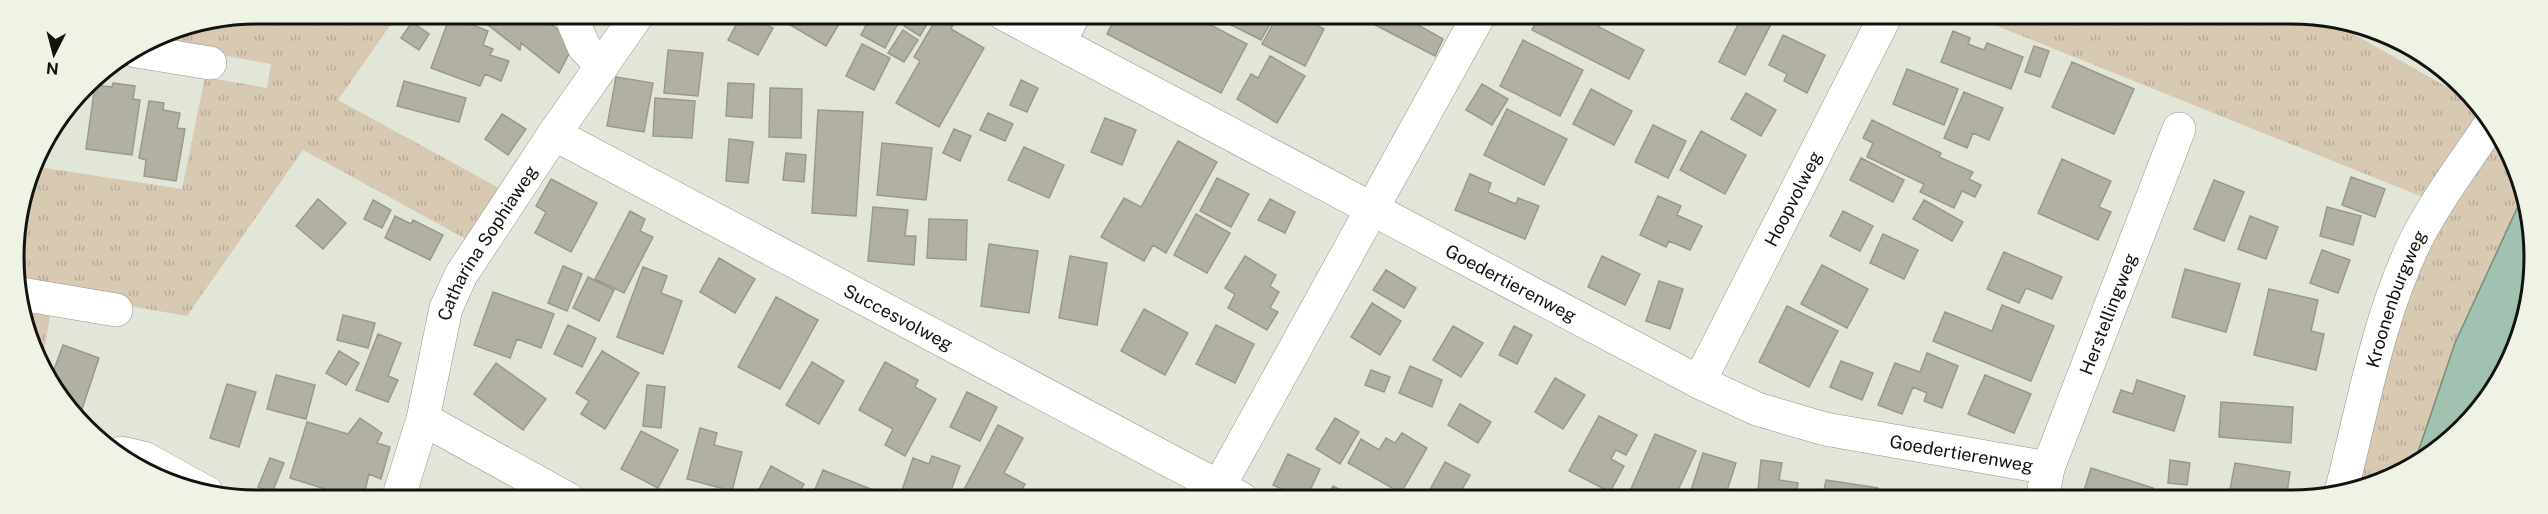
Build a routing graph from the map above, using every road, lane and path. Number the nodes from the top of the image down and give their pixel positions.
1 (574, 24) edge
2 (631, 24) edge
3 (1023, 24) edge
4 (1069, 24) edge
5 (1474, 24) edge
6 (1881, 24) edge
7 (1059, 43) junction
8 (145, 52) edge
9 (210, 63) dead end
10 (602, 66) junction
11 (2180, 129) dead end
12 (2486, 130) edge
13 (554, 134) junction
14 (1372, 209) junction
15 (27, 295) edge
16 (116, 310) dead end
17 (1700, 382) junction
18 (423, 419) junction
19 (136, 456) edge
20 (2048, 468) junction
21 (173, 474) edge
22 (2343, 484) edge
23 (401, 490) edge
24 (552, 490) edge
25 (1215, 490) edge
26 (1227, 490) edge
27 (2044, 490) edge

1 - 10 street
2 - 10 street, Catharina Sophiaweg
3 - 7 street, Goedertierenweg
4 - 7 street
5 - 14 street
6 - 17 street, Hoopvolweg
7 - 14 street, Goedertierenweg
8 - 9 street
10 - 13 street, Catharina Sophiaweg
11 - 20 street, Herstellingweg
12 - 22 street, Kroonenburgweg
13 - 18 street, Catharina Sophiaweg
13 - 25 street, Succesvolweg
14 - 17 street, Goedertierenweg
14 - 26 street
15 - 16 street
17 - 20 street, Goedertierenweg
18 - 23 street, Catharina Sophiaweg
18 - 24 street
19 - 21 street
20 - 27 street, Herstellingweg

